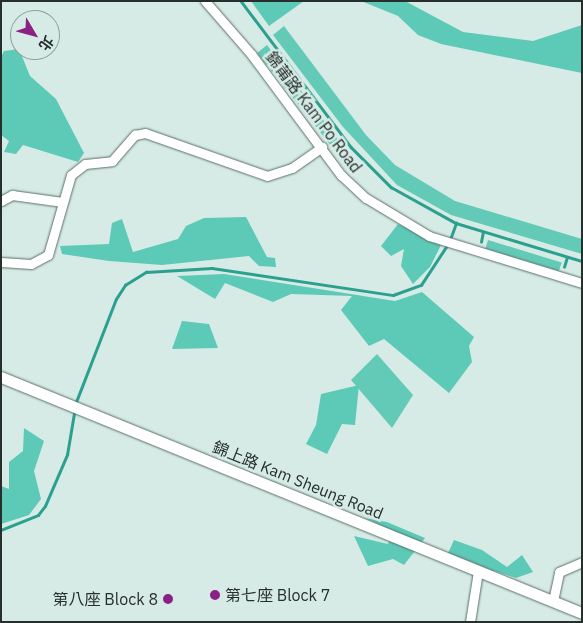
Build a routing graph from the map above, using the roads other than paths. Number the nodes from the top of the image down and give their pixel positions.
1 (205, 1) edge
2 (322, 148) junction
3 (1, 201) edge
4 (63, 202) junction
5 (1, 262) edge
6 (582, 283) edge
7 (1, 378) edge
8 (582, 562) edge
9 (478, 571) junction
10 (553, 601) junction
11 (582, 613) edge
12 (470, 622) edge

1 - 2 street, 錦莆路 Kam Po Road
2 - 4 street
2 - 6 street, 錦莆路 Kam Po Road
3 - 4 street
4 - 5 street
7 - 9 main road, 錦上路 Kam Sheung Road
8 - 10 street
9 - 10 main road, 錦上路 Kam Sheung Road
9 - 12 street
10 - 11 main road, 錦上路 Kam Sheung Road

